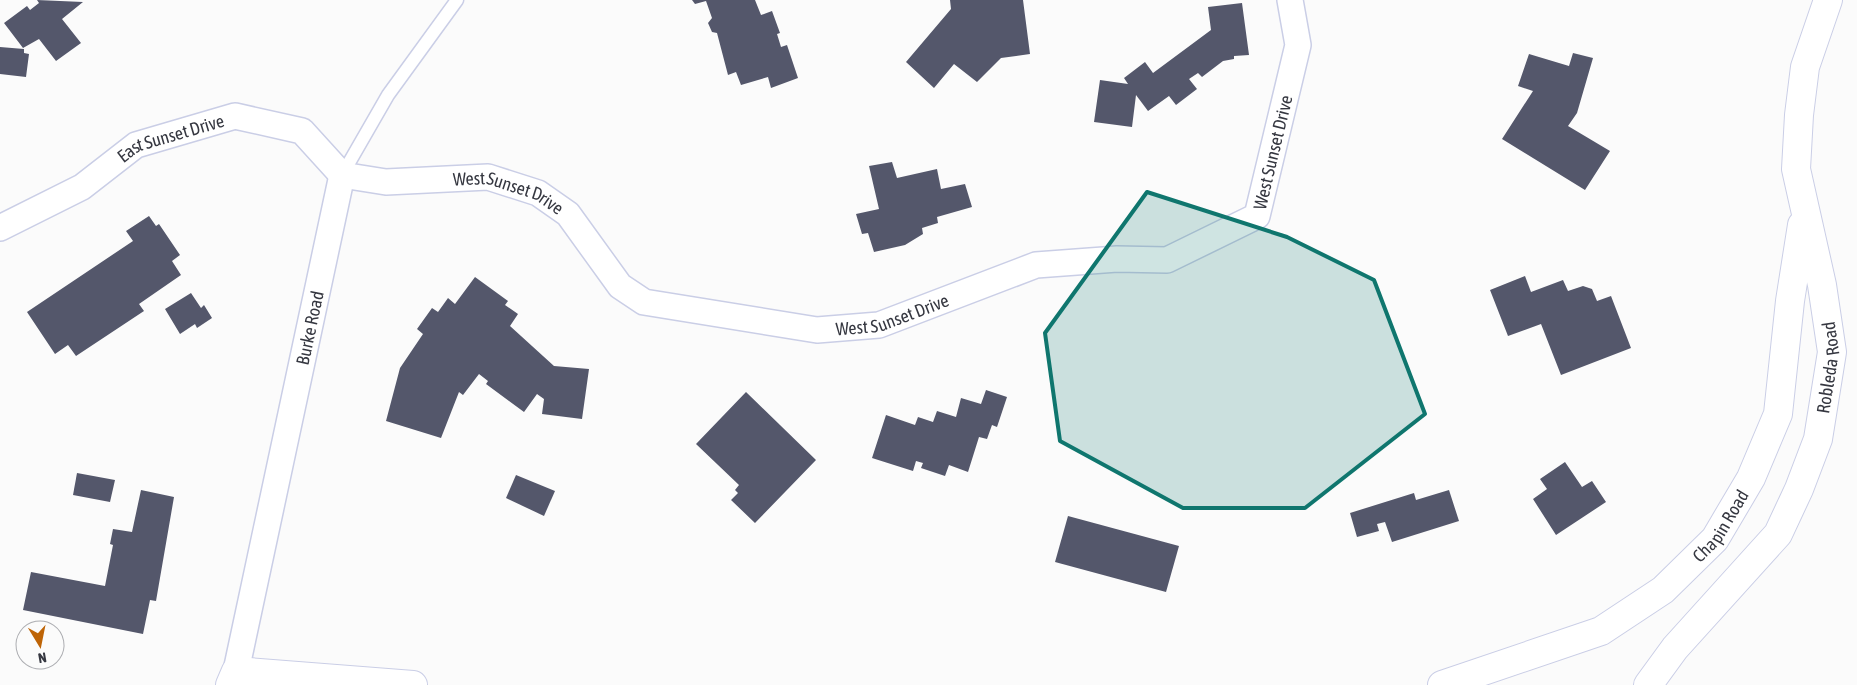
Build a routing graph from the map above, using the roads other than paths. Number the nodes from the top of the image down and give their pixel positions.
1 (457, 0) edge
2 (1290, 0) edge
3 (1828, 0) edge
4 (342, 175) junction
5 (1804, 213) junction
6 (0, 228) edge
7 (233, 678) edge
8 (412, 685) edge
9 (1442, 685) edge
10 (1648, 685) edge

1 - 4 lane, Burke Road
2 - 4 street, West Sunset Drive
3 - 5 street, Robleda Road
4 - 6 street, East Sunset Drive
4 - 7 street, Burke Road
5 - 9 street, Chapin Road
5 - 10 street, Robleda Road
7 - 8 street

